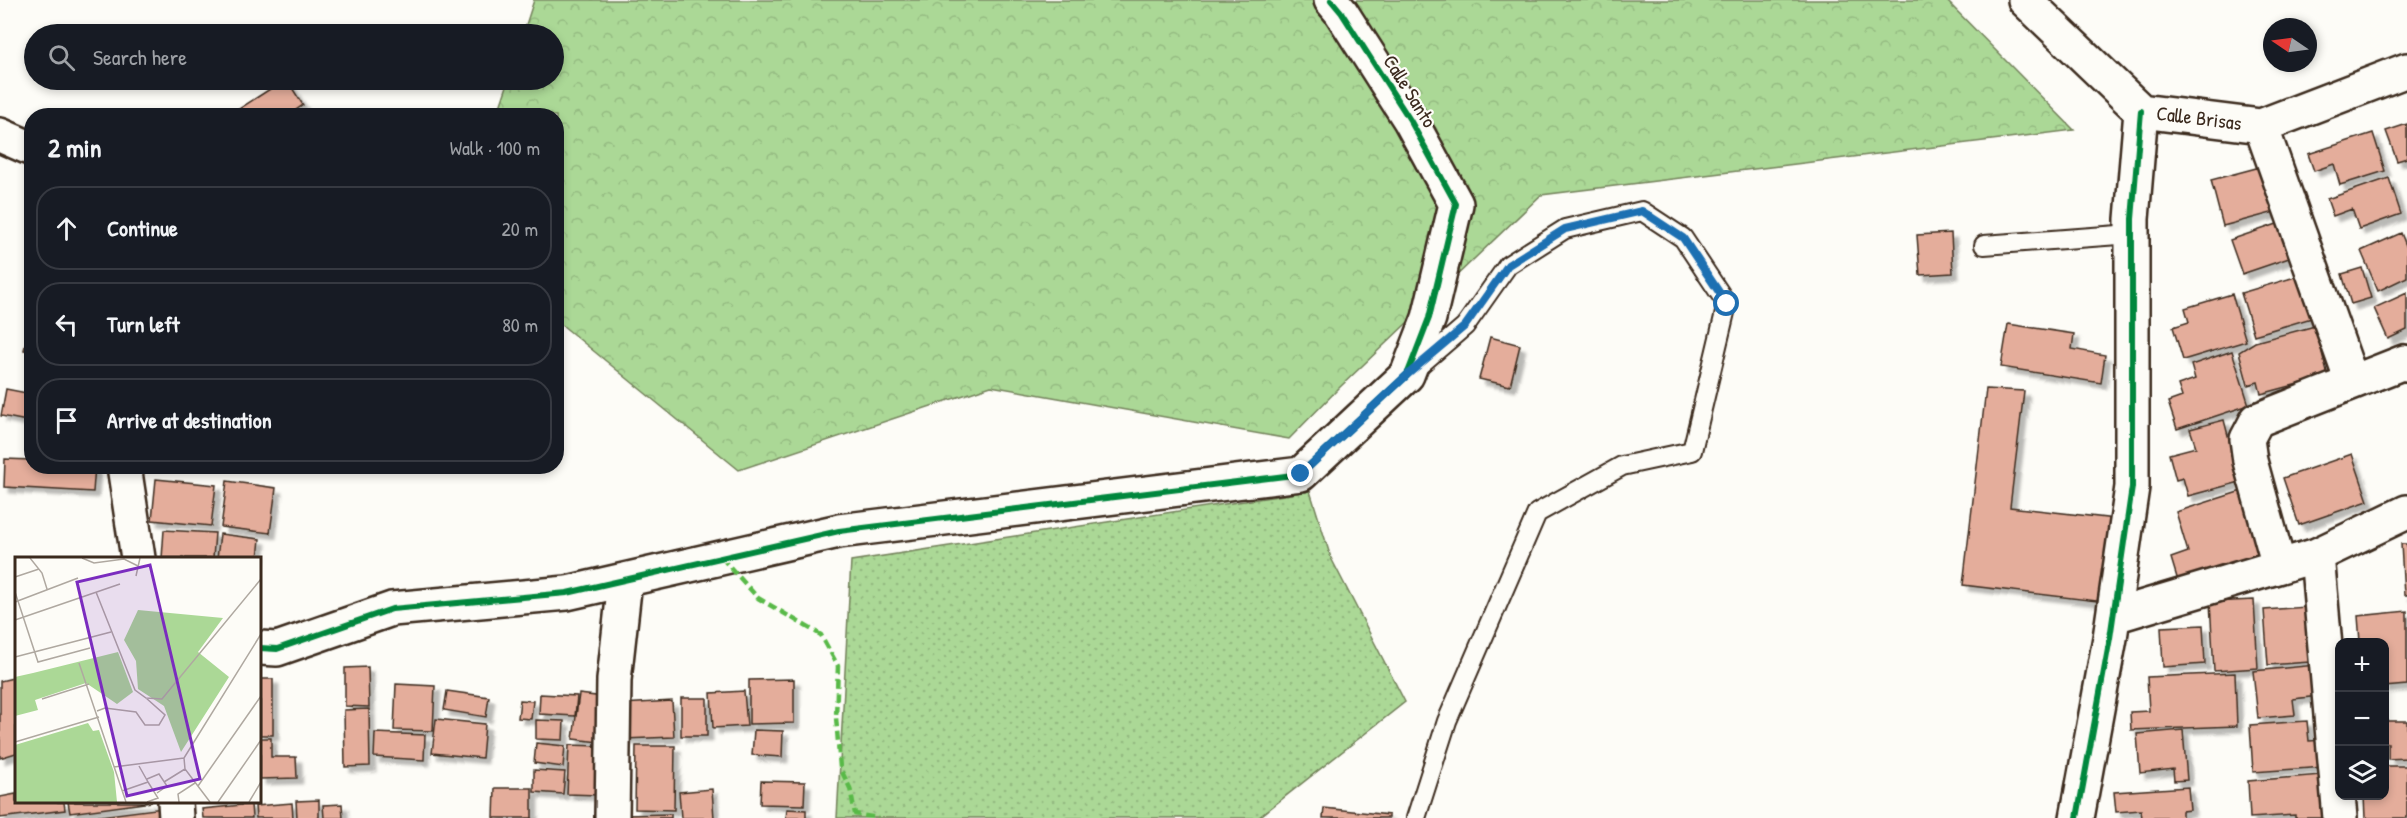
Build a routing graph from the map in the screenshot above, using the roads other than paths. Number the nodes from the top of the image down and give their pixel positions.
1 (1331, 0) edge
2 (2025, 0) edge
3 (2407, 70) edge
4 (2141, 111) junction
5 (2261, 126) junction
6 (0, 135) edge
7 (24, 146) edge
8 (2132, 234) junction
9 (1984, 245) dead end
10 (2407, 364) edge
11 (1407, 375) junction
12 (2352, 382) junction
13 (125, 474) edge
14 (2407, 512) edge
15 (2317, 555) junction
16 (138, 557) edge
17 (2279, 566) junction
18 (625, 581) junction
19 (2114, 616) junction
20 (261, 648) edge
21 (174, 803) edge
22 (176, 818) edge
23 (612, 818) edge
24 (1416, 818) edge
25 (2077, 818) edge
26 (2340, 818) edge

1 - 11 street, Calle Santo
2 - 4 street, Calle Brisas
3 - 5 street, Calle Brisas
4 - 5 street, Calle Brisas
4 - 8 street
5 - 12 street
6 - 7 street
8 - 9 lane
8 - 19 street
10 - 12 street
11 - 18 street
11 - 24 lane
12 - 17 street
13 - 16 street
14 - 15 street
15 - 17 street
15 - 26 street
17 - 19 street
18 - 20 street
18 - 23 street
19 - 25 street
21 - 22 street

